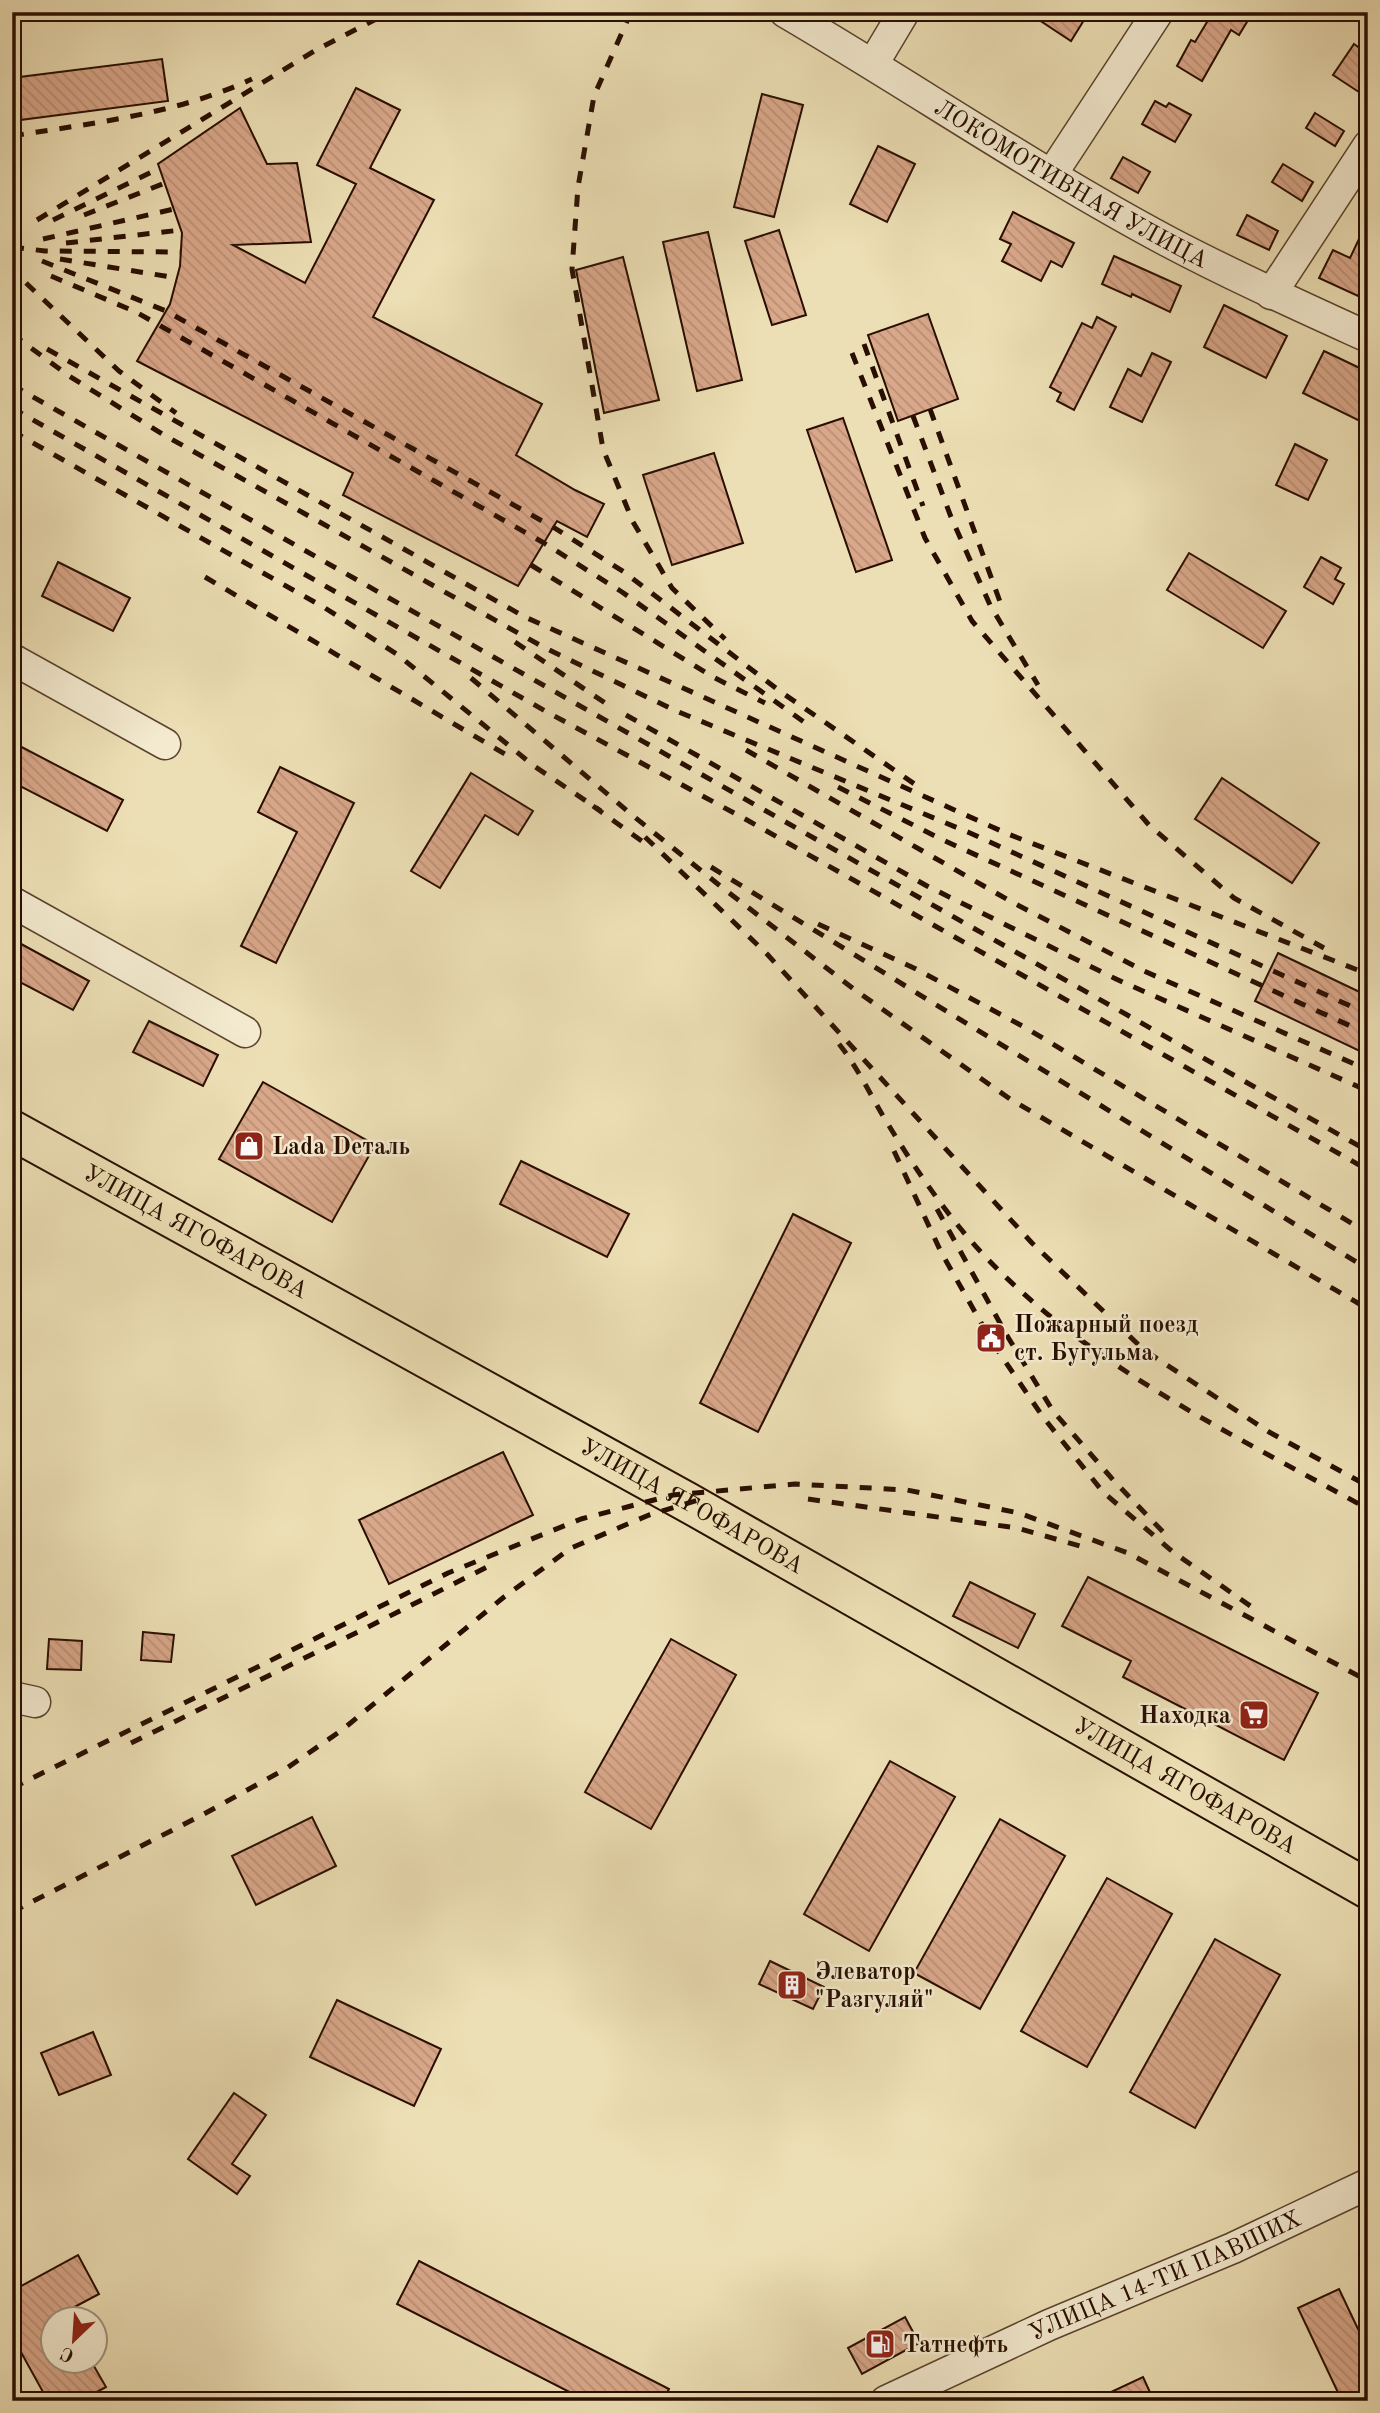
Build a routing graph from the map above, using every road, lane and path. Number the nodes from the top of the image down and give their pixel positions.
1 (785, 12) edge
2 (904, 12) edge
3 (1158, 12) edge
4 (873, 64) junction
5 (1368, 146) edge
6 (1052, 174) junction
7 (1271, 294) junction
8 (1368, 337) edge
9 (12, 659) edge
10 (165, 744) dead end
11 (12, 902) edge
12 (246, 1032) dead end
13 (12, 1130) edge
14 (1368, 1889) edge
15 (1368, 2184) edge
16 (886, 2401) edge

1 - 4 street, ЛОКОМОТИВНАЯ УЛИЦА
2 - 4 street
3 - 6 street
4 - 6 street, ЛОКОМОТИВНАЯ УЛИЦА
5 - 7 street
6 - 7 street, ЛОКОМОТИВНАЯ УЛИЦА
7 - 8 street, ЛОКОМОТИВНАЯ УЛИЦА
9 - 10 street
11 - 12 street
13 - 14 main road, УЛИЦА ЯГОФАРОВА
15 - 16 street, УЛИЦА 14-ТИ ПАВШИХ

